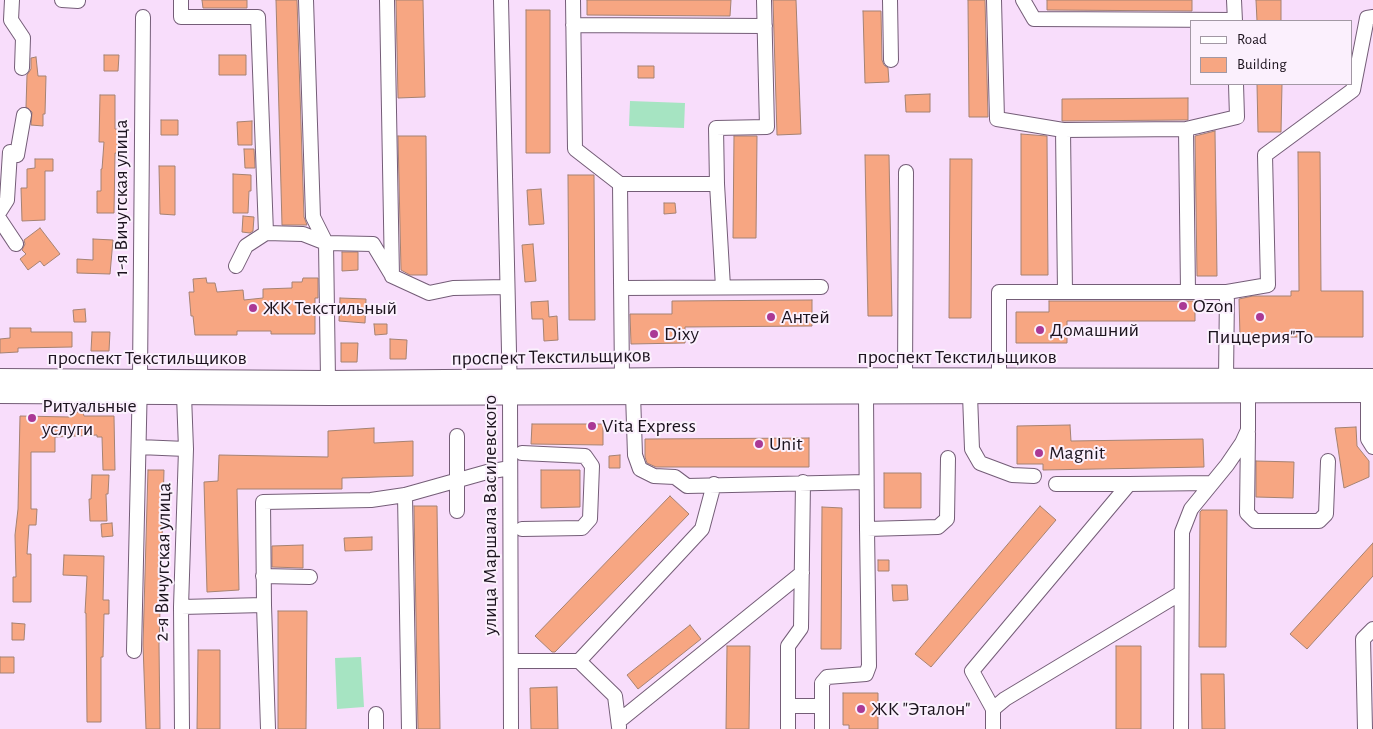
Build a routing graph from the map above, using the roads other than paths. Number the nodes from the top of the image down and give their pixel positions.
1 (12, 0) edge
2 (62, 0) edge
3 (181, 0) edge
4 (306, 0) edge
5 (387, 0) edge
6 (501, 0) edge
7 (573, 0) edge
8 (764, 0) edge
9 (890, 0) edge
10 (994, 0) edge
11 (1023, 0) edge
12 (1234, 0) edge
13 (78, 1) edge
14 (1373, 17) edge
15 (143, 18) dead end
16 (6, 20) edge
17 (1235, 20) edge
18 (574, 26) junction
19 (764, 26) junction
20 (891, 60) dead end
21 (22, 68) dead end
22 (1236, 85) edge
23 (24, 115) dead end
24 (1186, 129) junction
25 (1063, 130) junction
26 (906, 172) dead end
27 (620, 184) junction
28 (717, 184) junction
29 (0, 211) edge
30 (0, 220) edge
31 (266, 233) junction
32 (326, 243) junction
33 (16, 244) dead end
34 (236, 266) dead end
35 (392, 276) junction
36 (508, 286) junction
37 (723, 287) junction
38 (821, 287) dead end
39 (621, 288) junction
40 (1065, 292) junction
41 (1188, 292) junction
42 (1227, 292) junction
43 (0, 378) edge
44 (622, 378) junction
45 (905, 378) junction
46 (999, 378) junction
47 (1226, 379) junction
48 (328, 380) junction
49 (140, 386) junction
50 (510, 387) junction
51 (1372, 388) edge
52 (0, 394) edge
53 (633, 394) junction
54 (1248, 394) junction
55 (184, 395) junction
56 (970, 395) junction
57 (866, 396) junction
58 (1248, 430) junction
59 (457, 436) dead end
60 (139, 447) junction
61 (1373, 447) edge
62 (186, 449) junction
63 (522, 453) dead end
64 (948, 458) dead end
65 (1328, 461) dead end
66 (510, 468) junction
67 (1034, 476) dead end
68 (456, 480) junction
69 (803, 482) junction
70 (866, 482) junction
71 (1211, 483) junction
72 (714, 484) junction
73 (1056, 484) dead end
74 (1128, 484) junction
75 (405, 495) junction
76 (457, 512) dead end
77 (522, 529) dead end
78 (868, 529) junction
79 (802, 573) junction
80 (263, 576) junction
81 (310, 577) dead end
82 (1181, 593) junction
83 (264, 605) junction
84 (181, 607) junction
85 (1373, 629) edge
86 (134, 651) dead end
87 (579, 661) junction
88 (511, 662) junction
89 (788, 706) junction
90 (821, 706) junction
91 (993, 709) junction
92 (376, 714) dead end
93 (619, 725) edge
94 (182, 729) edge
95 (268, 729) edge
96 (376, 729) edge
97 (409, 729) edge
98 (511, 729) edge
99 (788, 729) edge
100 (822, 729) edge
101 (994, 729) edge
102 (1181, 729) edge
103 (1365, 729) edge

1 - 16 street
2 - 13 street
3 - 31 street
4 - 32 street
5 - 35 street
6 - 36 street, улица Маршала Василевского
7 - 18 street
8 - 19 street
9 - 20 street
10 - 25 street
11 - 17 street
12 - 17 street
14 - 42 street
15 - 49 street, 1-я Вичугская улица
16 - 21 street
18 - 19 street
18 - 27 street
19 - 28 street
22 - 24 street
23 - 29 street
24 - 25 street
24 - 41 street
25 - 40 street
26 - 45 street
27 - 28 street
27 - 39 street
28 - 37 street
30 - 33 street
31 - 32 street
31 - 34 street
32 - 35 street
32 - 48 street
35 - 36 street
36 - 50 street, улица Маршала Василевского
37 - 38 street
37 - 39 street
39 - 44 street
40 - 41 street
40 - 46 street
41 - 42 street
42 - 47 street
43 - 49 main road, проспект Текстильщиков
44 - 45 main road, проспект Текстильщиков
44 - 50 main road, проспект Текстильщиков
45 - 46 main road, проспект Текстильщиков
46 - 47 main road, проспект Текстильщиков
47 - 51 main road, проспект Текстильщиков
48 - 49 main road, проспект Текстильщиков
48 - 50 main road, проспект Текстильщиков
49 - 52 main road, проспект Текстильщиков
49 - 55 main road, проспект Текстильщиков
49 - 60 street, 1-я Вичугская улица
50 - 53 main road, проспект Текстильщиков
50 - 55 main road, проспект Текстильщиков
50 - 66 street, улица Маршала Василевского
51 - 54 main road, проспект Текстильщиков
51 - 61 street
53 - 57 main road, проспект Текстильщиков
53 - 72 street
54 - 56 main road, проспект Текстильщиков
54 - 58 street
55 - 62 street, 2-я Вичугская улица
56 - 57 main road, проспект Текстильщиков
56 - 67 street
57 - 70 street
58 - 65 street
58 - 71 street
59 - 68 street
60 - 62 street
60 - 86 street, 1-я Вичугская улица
62 - 84 street, 2-я Вичугская улица
63 - 77 street
64 - 78 street
66 - 68 street
66 - 88 street, улица Маршала Василевского
68 - 75 street
68 - 76 street
69 - 70 street
69 - 72 street
69 - 79 street
70 - 78 street
71 - 74 street
71 - 82 street
72 - 87 street
73 - 74 street
74 - 91 street
75 - 80 street
75 - 97 street
78 - 90 street
79 - 89 street
79 - 93 street
80 - 81 street
80 - 83 street
82 - 91 street
82 - 102 street
83 - 84 street
83 - 95 street
84 - 94 street, 2-я Вичугская улица
85 - 103 street
87 - 88 street
87 - 93 street
88 - 98 street, улица Маршала Василевского
89 - 90 street
89 - 99 street
90 - 100 street
91 - 101 street
92 - 96 street

